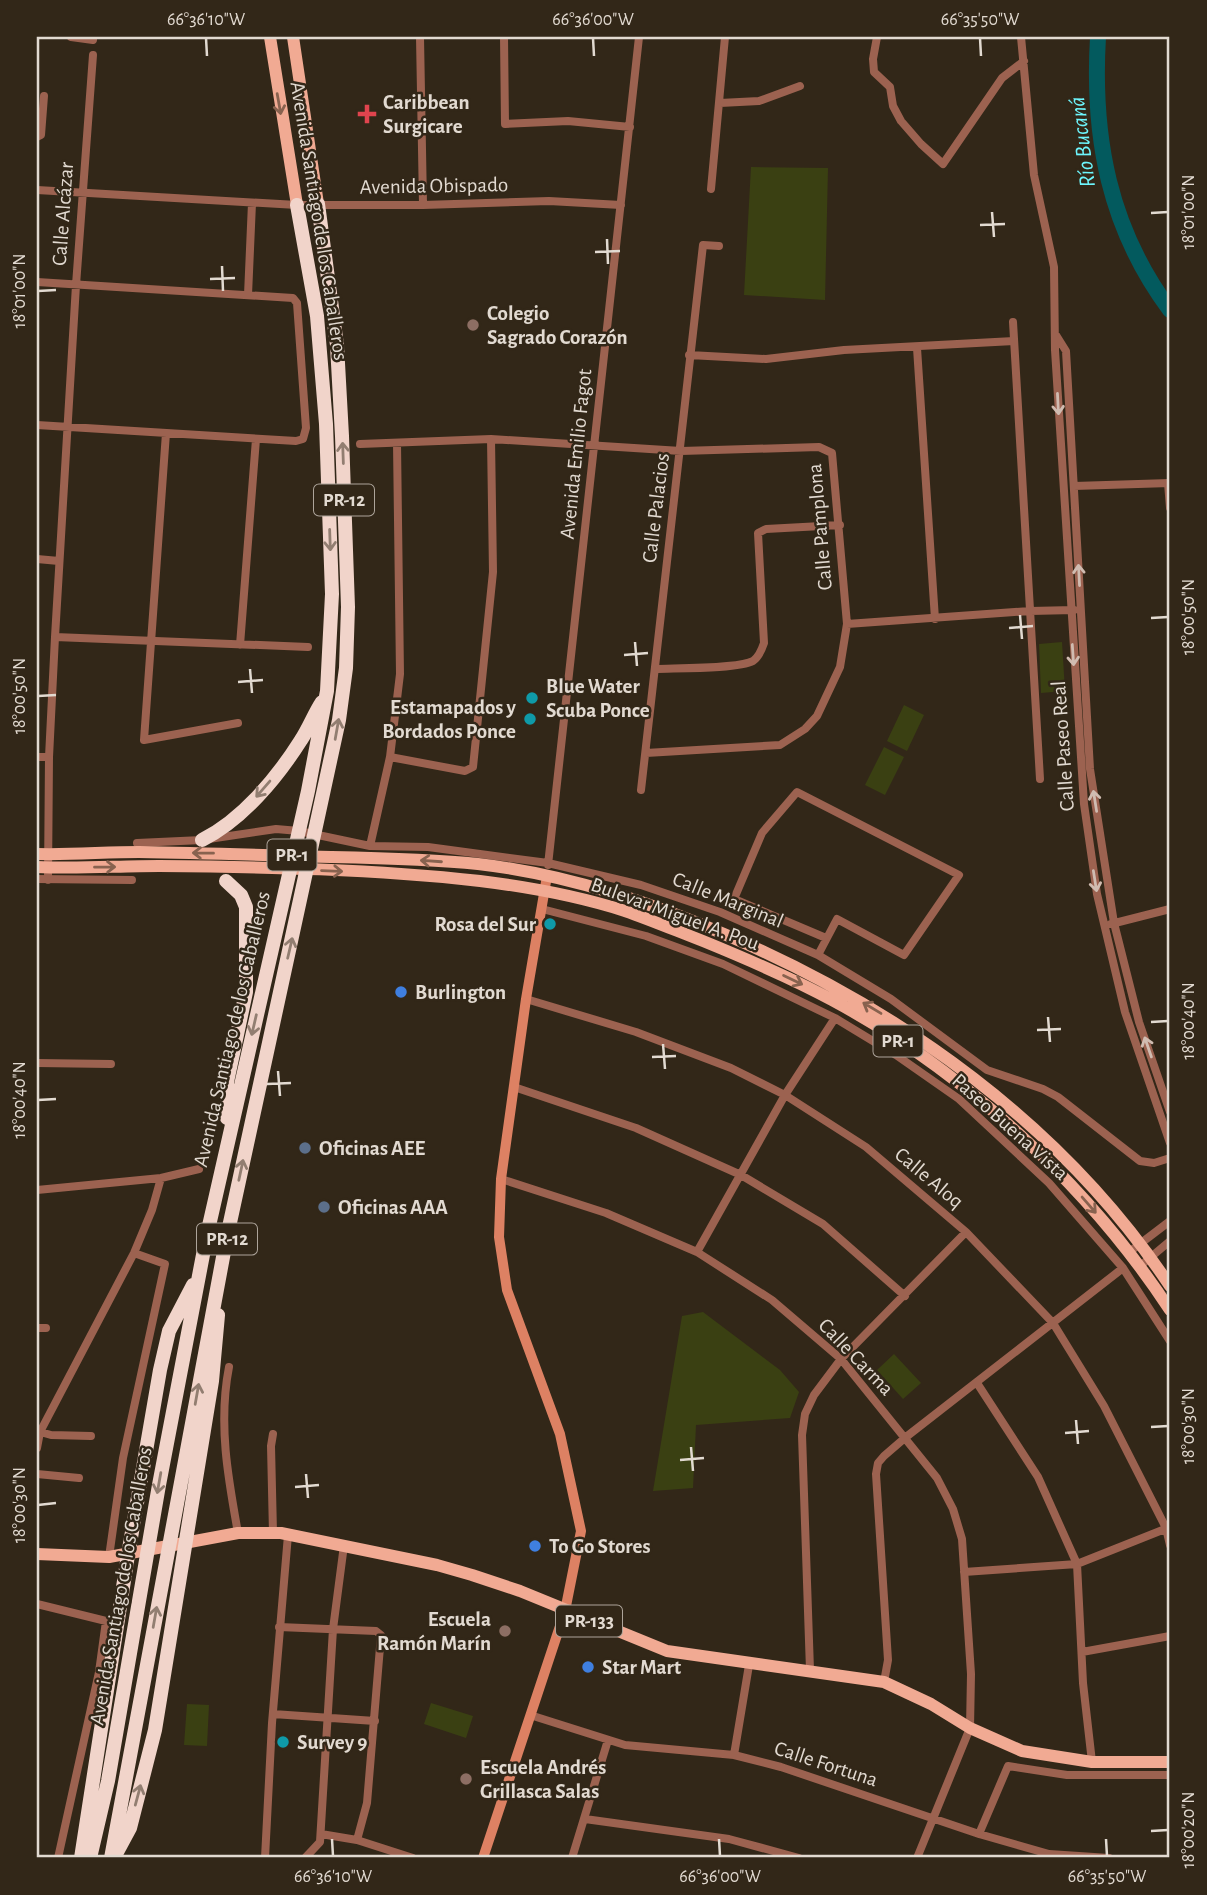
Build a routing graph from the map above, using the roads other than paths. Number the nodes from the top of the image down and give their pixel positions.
1 (71, 37) edge
2 (270, 37) edge
3 (293, 37) edge
4 (419, 37) edge
5 (504, 37) edge
6 (639, 37) edge
7 (725, 37) edge
8 (877, 37) edge
9 (1021, 37) edge
10 (93, 39) edge
11 (93, 55) dead end
12 (1024, 61) junction
13 (800, 86) dead end
14 (44, 96) dead end
15 (720, 103) junction
16 (630, 127) junction
17 (37, 137) edge
18 (711, 189) dead end
19 (37, 190) edge
20 (82, 194) junction
21 (252, 203) junction
22 (318, 204) junction
23 (297, 205) junction
24 (423, 205) junction
25 (621, 205) junction
26 (719, 246) dead end
27 (37, 282) edge
28 (76, 285) junction
29 (248, 295) junction
30 (1013, 322) dead end
31 (1056, 335) junction
32 (1014, 341) junction
33 (918, 348) junction
34 (689, 355) junction
35 (37, 425) edge
36 (68, 428) junction
37 (166, 433) junction
38 (256, 439) junction
39 (491, 439) junction
40 (397, 443) junction
41 (360, 444) dead end
42 (595, 444) junction
43 (681, 451) junction
44 (1169, 483) edge
45 (1074, 486) junction
46 (1170, 508) edge
47 (839, 524) junction
48 (37, 559) edge
49 (60, 561) junction
50 (1081, 610) junction
51 (1030, 611) junction
52 (1070, 611) junction
53 (935, 619) junction
54 (846, 624) junction
55 (55, 637) junction
56 (151, 640) junction
57 (240, 645) junction
58 (308, 648) dead end
59 (655, 669) junction
60 (327, 691) junction
61 (238, 723) dead end
62 (646, 753) junction
63 (37, 757) edge
64 (48, 757) junction
65 (390, 757) junction
66 (1040, 779) dead end
67 (641, 790) dead end
68 (202, 839) junction
69 (137, 843) dead end
70 (370, 846) junction
71 (44, 864) edge
72 (547, 869) junction
73 (37, 879) edge
74 (132, 880) dead end
75 (226, 881) dead end
76 (545, 891) junction
77 (542, 909) junction
78 (1170, 909) edge
79 (1109, 924) junction
80 (826, 939) junction
81 (818, 955) junction
82 (526, 999) junction
83 (835, 1018) junction
84 (37, 1063) edge
85 (111, 1064) dead end
86 (514, 1087) junction
87 (785, 1095) junction
88 (1170, 1112) edge
89 (1170, 1143) edge
90 (228, 1144) junction
91 (1170, 1158) edge
92 (199, 1169) dead end
93 (741, 1175) junction
94 (161, 1178) junction
95 (501, 1179) junction
96 (37, 1190) edge
97 (1170, 1222) edge
98 (966, 1232) junction
99 (1170, 1241) edge
100 (1140, 1244) junction
101 (696, 1252) junction
102 (134, 1253) junction
103 (1128, 1253) junction
104 (1150, 1258) junction
105 (1139, 1267) junction
106 (1123, 1268) junction
107 (200, 1272) junction
108 (219, 1275) junction
109 (1170, 1286) edge
110 (905, 1296) junction
111 (1170, 1310) edge
112 (1053, 1323) junction
113 (37, 1328) edge
114 (47, 1328) dead end
115 (1170, 1341) edge
116 (841, 1360) junction
117 (229, 1367) dead end
118 (977, 1383) junction
119 (38, 1431) edge
120 (273, 1434) dead end
121 (91, 1436) dead end
122 (906, 1437) junction
123 (37, 1448) edge
124 (37, 1474) edge
125 (79, 1478) dead end
126 (1168, 1527) edge
127 (238, 1533) junction
128 (274, 1533) junction
129 (288, 1535) junction
130 (187, 1543) junction
131 (344, 1545) junction
132 (1170, 1545) edge
133 (37, 1554) edge
134 (128, 1555) junction
135 (109, 1557) junction
136 (1077, 1564) junction
137 (964, 1572) junction
138 (37, 1604) edge
139 (565, 1611) junction
140 (279, 1627) junction
141 (334, 1629) junction
142 (1170, 1636) edge
143 (1082, 1652) junction
144 (749, 1665) junction
145 (810, 1670) junction
146 (884, 1682) junction
147 (273, 1714) junction
148 (530, 1715) junction
149 (328, 1718) junction
150 (375, 1721) junction
151 (970, 1728) junction
152 (608, 1741) junction
153 (734, 1755) junction
154 (1170, 1755) edge
155 (1132, 1761) junction
156 (1092, 1762) junction
157 (1170, 1762) edge
158 (1170, 1774) edge
159 (932, 1818) junction
160 (585, 1819) junction
161 (321, 1834) junction
162 (979, 1834) junction
163 (357, 1840) junction
164 (392, 1855) edge
165 (58, 1858) edge
166 (81, 1858) edge
167 (90, 1858) edge
168 (112, 1858) edge
169 (265, 1858) edge
170 (305, 1858) edge
171 (413, 1858) edge
172 (483, 1858) edge
173 (572, 1858) edge
174 (799, 1858) edge
175 (917, 1858) edge
176 (1109, 1858) edge

1 - 10 street
2 -> 23 main road, Avenida Santiago de los Caballeros / PR-12
3 - 22 main road, Avenida Santiago de los Caballeros / PR-12
4 - 24 street
5 - 16 street
6 - 16 street, Avenida Emilio Fagot
7 - 15 street
8 - 12 street
9 - 12 street, Calle Paseo Real
11 - 20 street, Calle Alcázar
12 - 31 street, Calle Paseo Real
13 - 15 street
14 - 17 street
15 - 18 street
16 - 25 street, Avenida Emilio Fagot
19 - 20 street, Avenida Obispado
20 - 21 street, Avenida Obispado
20 - 28 street, Calle Alcázar
21 - 23 street, Avenida Obispado
21 - 29 street
22 - 23 street, Avenida Obispado
22 - 24 street, Avenida Obispado
108 -> 22 highway, Avenida Santiago de los Caballeros / PR-12
23 -> 60 highway, Avenida Santiago de los Caballeros / PR-12
24 - 25 street, Avenida Obispado
25 - 42 street, Avenida Emilio Fagot
26 - 34 street, Calle Palacios
27 - 28 street
28 - 29 street
28 - 36 street, Calle Alcázar
29 - 38 street
30 - 32 street
31 - 45 street, Calle Paseo Real
31 -> 52 street, Calle Paseo Real
32 - 33 street
32 - 51 street
33 - 34 street
33 - 53 street
34 - 43 street, Calle Palacios
35 - 36 street
36 - 37 street
36 - 49 street, Calle Alcázar
37 - 38 street
37 - 56 street
38 - 57 street
39 - 40 street, Calle Pamplona
39 - 42 street, Calle Pamplona
39 - 65 street
40 - 41 street, Calle Pamplona
40 - 65 street
42 - 43 street, Calle Pamplona
42 - 72 street, Avenida Emilio Fagot
43 - 47 street, Calle Pamplona
43 - 59 street, Calle Palacios
44 - 45 street
44 - 46 street
50 -> 45 street, Calle Paseo Real
47 - 54 street, Calle Pamplona
47 - 59 street
48 - 49 street
49 - 55 street, Calle Alcázar
50 - 52 street
79 -> 50 street, Calle Paseo Real
51 - 52 street
51 - 53 street
51 - 66 street
52 -> 79 street, Calle Paseo Real
53 - 54 street
54 - 62 street, Calle Pamplona
55 - 56 street
55 - 64 street, Calle Alcázar
56 - 57 street
56 - 61 street
57 - 58 street
59 - 62 street, Calle Palacios
60 -> 68 highway
60 -> 90 highway, Avenida Santiago de los Caballeros / PR-12
62 - 67 street, Calle Palacios
63 - 64 street
64 - 71 street, Calle Alcázar
65 - 70 street
68 - 69 street, Calle Marginal
68 - 70 street, Calle Marginal
70 - 72 street, Calle Marginal
72 -> 71 main road, Bulevar Miguel A. Pou / PR-1
71 - 73 street
71 - 74 street
71 -> 76 main road, Bulevar Miguel A. Pou / PR-1
72 - 76 street
72 - 81 street, Calle Marginal
100 -> 72 main road, Bulevar Miguel A. Pou / PR-1
75 - 90 highway
76 - 77 street
76 -> 103 main road, Bulevar Miguel A. Pou / PR-1
77 - 82 street
77 - 83 street, Paseo Buena Vista
78 - 79 street
88 -> 79 street, Calle Paseo Real
79 - 89 street, Calle Paseo Real
80 - 80 street
80 - 81 street
81 - 91 street, Calle Marginal
82 - 86 street
82 - 87 street, Calle Aloq
83 - 87 street
83 - 106 street, Paseo Buena Vista
84 - 85 street
86 - 93 street
86 - 95 street
87 - 93 street
87 - 98 street, Calle Aloq
90 - 107 highway, Avenida Santiago de los Caballeros / PR-12
92 - 94 street
93 - 101 street
93 - 110 street
94 - 96 street
94 - 102 street
95 - 101 street, Calle Carma
95 - 139 street
97 - 100 street
98 - 110 street
98 - 112 street, Calle Aloq
99 - 104 street
100 - 103 street
100 - 104 main road, Bulevar Miguel A. Pou / PR-1
101 - 116 street, Calle Carma
102 - 119 street
102 - 135 street
103 - 105 main road, Bulevar Miguel A. Pou / PR-1
104 - 105 street
104 - 109 main road, Bulevar Miguel A. Pou / PR-1
105 - 111 main road, Bulevar Miguel A. Pou / PR-1
106 - 112 street
106 - 115 street, Paseo Buena Vista
107 - 134 highway
107 -> 167 highway, Avenida Santiago de los Caballeros / PR-12
108 - 130 highway
168 -> 108 highway, Avenida Santiago de los Caballeros / PR-12
110 - 116 street
112 - 118 street
112 - 126 street, Calle Aloq
113 - 114 street
116 - 122 street, Calle Carma
116 - 145 street
117 - 127 street
118 - 122 street
118 - 136 street
119 - 121 street
119 - 123 street
120 - 128 street
122 - 137 street, Calle Carma
122 - 146 street
124 - 125 street
126 - 132 street, Calle Aloq
126 - 136 street
127 - 128 main road, PR-133
127 - 130 main road, PR-133
128 - 129 main road, PR-133
129 - 131 main road, PR-133
129 - 140 street
130 - 134 main road, PR-133
168 -> 130 highway
131 - 139 main road, PR-133
131 - 141 street
133 - 135 main road, PR-133
134 - 135 main road, PR-133
134 - 166 highway
136 - 137 street
136 - 143 street
137 - 151 street, Calle Carma
138 - 165 street
139 - 144 main road, PR-133
139 - 148 street
140 - 141 street
140 - 147 street
141 - 149 street
141 - 150 street
142 - 143 street
143 - 156 street
144 - 145 main road, PR-133
144 - 153 street
145 - 146 main road, PR-133
146 - 151 main road, PR-133
147 - 149 street
147 - 169 street
148 - 152 street, Calle Fortuna
148 - 172 street
149 - 150 street
149 - 161 street
150 - 163 street
151 - 156 main road, PR-133
151 - 159 street
152 - 153 street, Calle Fortuna
152 - 160 street
153 - 159 street, Calle Fortuna
154 - 155 main road, PR-133
155 - 156 main road, PR-133
155 - 157 main road, PR-133
158 - 162 street
159 - 162 street, Calle Fortuna
159 - 175 street
160 - 173 street
160 - 174 street
161 - 163 street
161 - 170 street
162 - 176 street, Calle Fortuna
163 - 164 street
164 - 171 street

